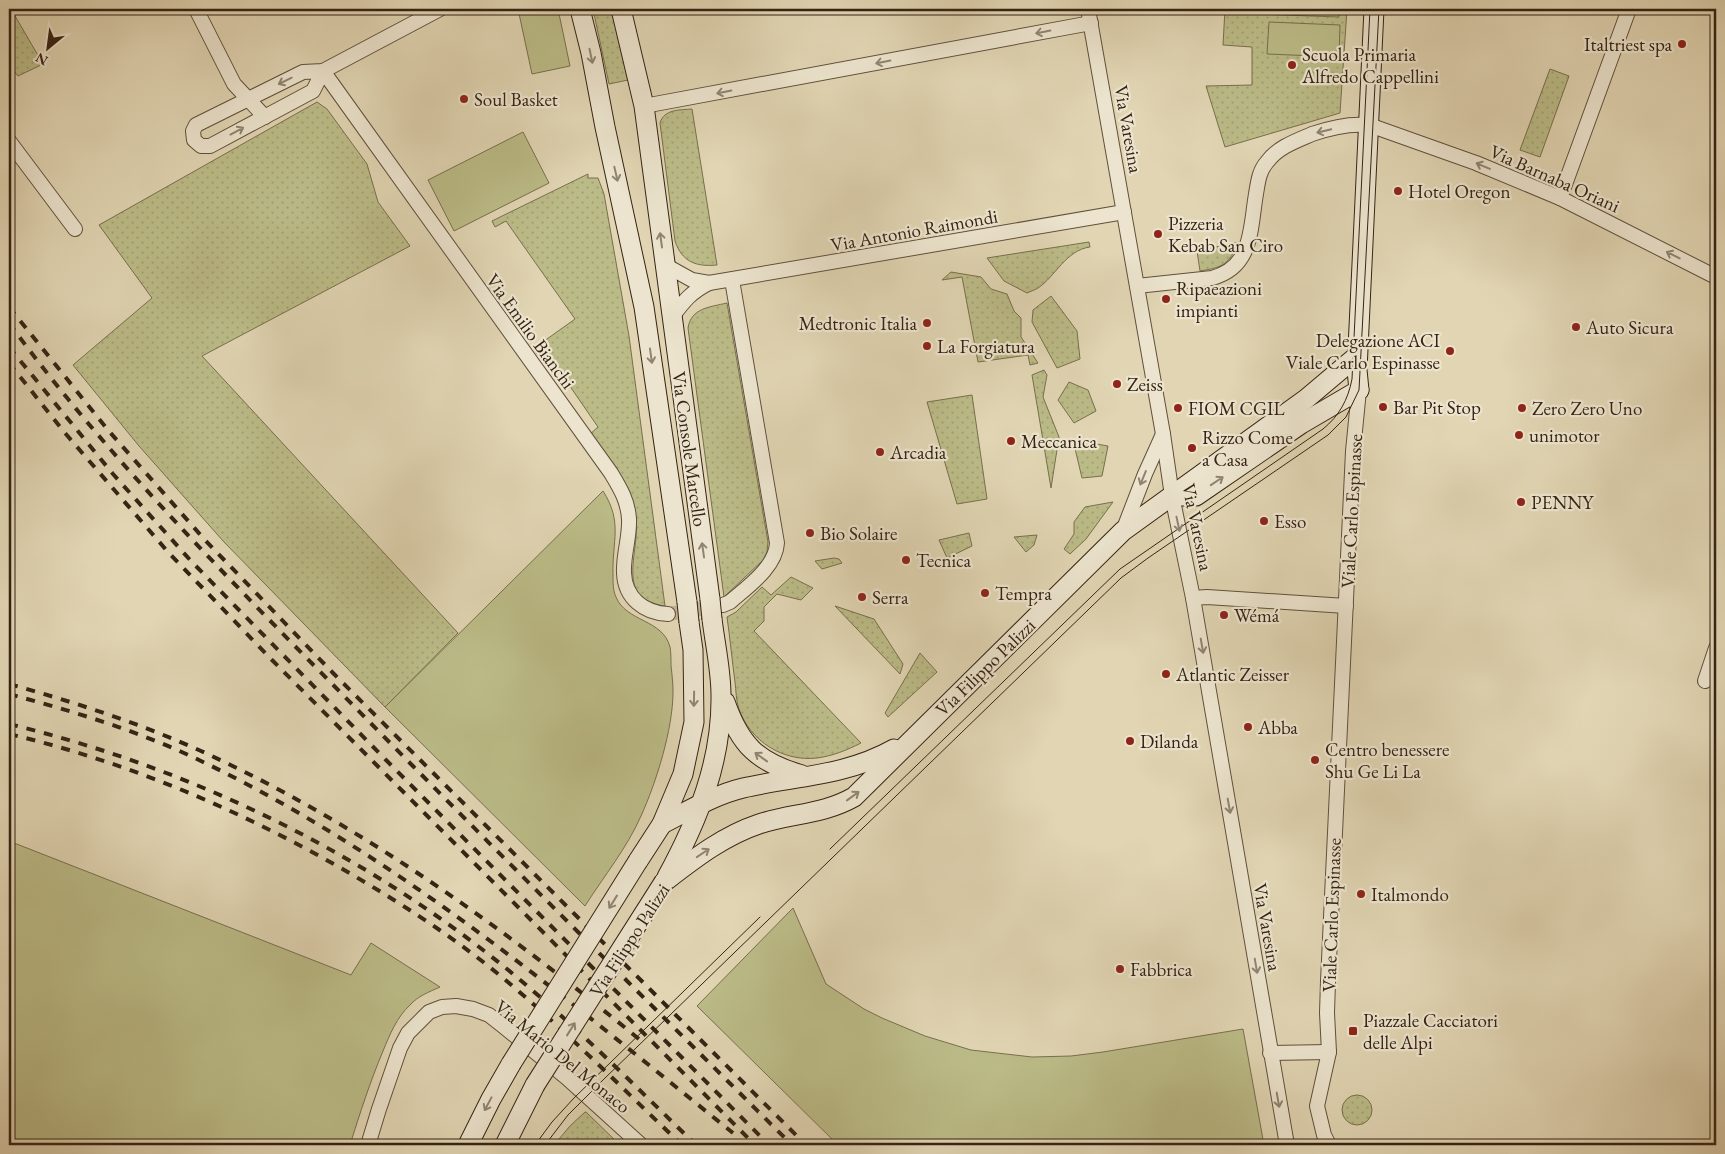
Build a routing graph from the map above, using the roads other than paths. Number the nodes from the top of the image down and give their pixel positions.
1 (196, 9) edge
2 (440, 9) edge
3 (580, 9) edge
4 (621, 9) edge
5 (1374, 9) edge
6 (1629, 9) edge
7 (1090, 16) edge
8 (323, 71) junction
9 (248, 99) junction
10 (644, 106) junction
11 (265, 117) junction
12 (1370, 126) junction
13 (9, 141) edge
14 (1560, 198) junction
15 (1124, 212) junction
16 (76, 229) dead end
17 (665, 265) junction
18 (1716, 277) edge
19 (732, 280) junction
20 (709, 283) junction
21 (1137, 286) junction
22 (672, 317) junction
23 (1357, 356) junction
24 (1359, 390) junction
25 (1306, 399) junction
26 (1163, 434) junction
27 (1172, 496) junction
28 (1123, 531) junction
29 (1193, 598) junction
30 (1346, 606) junction
31 (715, 608) junction
32 (668, 614) tunnel mouth
33 (1716, 648) edge
34 (1705, 681) dead end
35 (722, 692) junction
36 (911, 739) junction
37 (805, 776) junction
38 (701, 804) junction
39 (662, 824) junction
40 (664, 882) junction
41 (1329, 1052) junction
42 (1270, 1054) junction
43 (368, 1145) edge
44 (468, 1145) edge
45 (505, 1145) edge
46 (640, 1145) edge
47 (1287, 1145) edge
48 (1329, 1145) edge

1 - 9 street
2 - 8 street
3 -> 39 main road, Via Console Marcello, bridge
4 - 10 main road, Via Console Marcello
5 - 12 main road, Viale Carlo Espinasse
6 - 14 street
7 -> 10 street
7 - 15 street, Via Varesina
8 -> 9 street
8 - 11 street
8 - 32 street, Via Emilio Bianchi
9 - 11 street
9 -> 11 street
17 -> 10 main road, Via Console Marcello
14 -> 12 street, Via Barnaba Oriani
12 -> 21 street
12 - 23 main road, Viale Carlo Espinasse
13 - 16 street
18 -> 14 street, Via Barnaba Oriani
15 - 19 street, Via Antonio Raimondi
15 - 21 street, Via Varesina
17 - 20 street, Via Antonio Raimondi
17 - 22 main road, Via Console Marcello
19 - 20 street, Via Antonio Raimondi
19 - 31 street
20 - 22 street, Via Antonio Raimondi
21 - 26 street, Via Varesina
31 -> 22 main road, Via Console Marcello
23 - 24 main road, Viale Carlo Espinasse
23 - 25 main road, Via Filippo Palizzi
24 - 25 main road, Via Filippo Palizzi
27 -> 24 main road
24 - 30 street, Viale Carlo Espinasse
25 - 27 main road, Via Filippo Palizzi
26 - 27 street, Via Varesina
26 -> 28 street
27 - 28 main road, Via Filippo Palizzi
27 -> 29 street, Via Varesina
28 - 36 main road, Via Filippo Palizzi
29 - 30 street
29 -> 42 street, Via Varesina
30 - 41 street, Viale Carlo Espinasse
31 - 35 main road, Via Console Marcello
33 - 34 street
37 -> 35 main road
35 - 38 main road, Via Console Marcello
36 - 37 main road, Via Filippo Palizzi
40 -> 36 main road, Via Filippo Palizzi
37 - 38 main road, Via Filippo Palizzi
38 - 39 main road, Via Filippo Palizzi
38 - 40 main road, Via Console Marcello
39 -> 44 main road, Via Filippo Palizzi, bridge
45 -> 40 main road, Via Filippo Palizzi, bridge
41 - 42 street
41 - 48 street
42 -> 47 street
43 - 46 street, Via Mario Del Monaco

